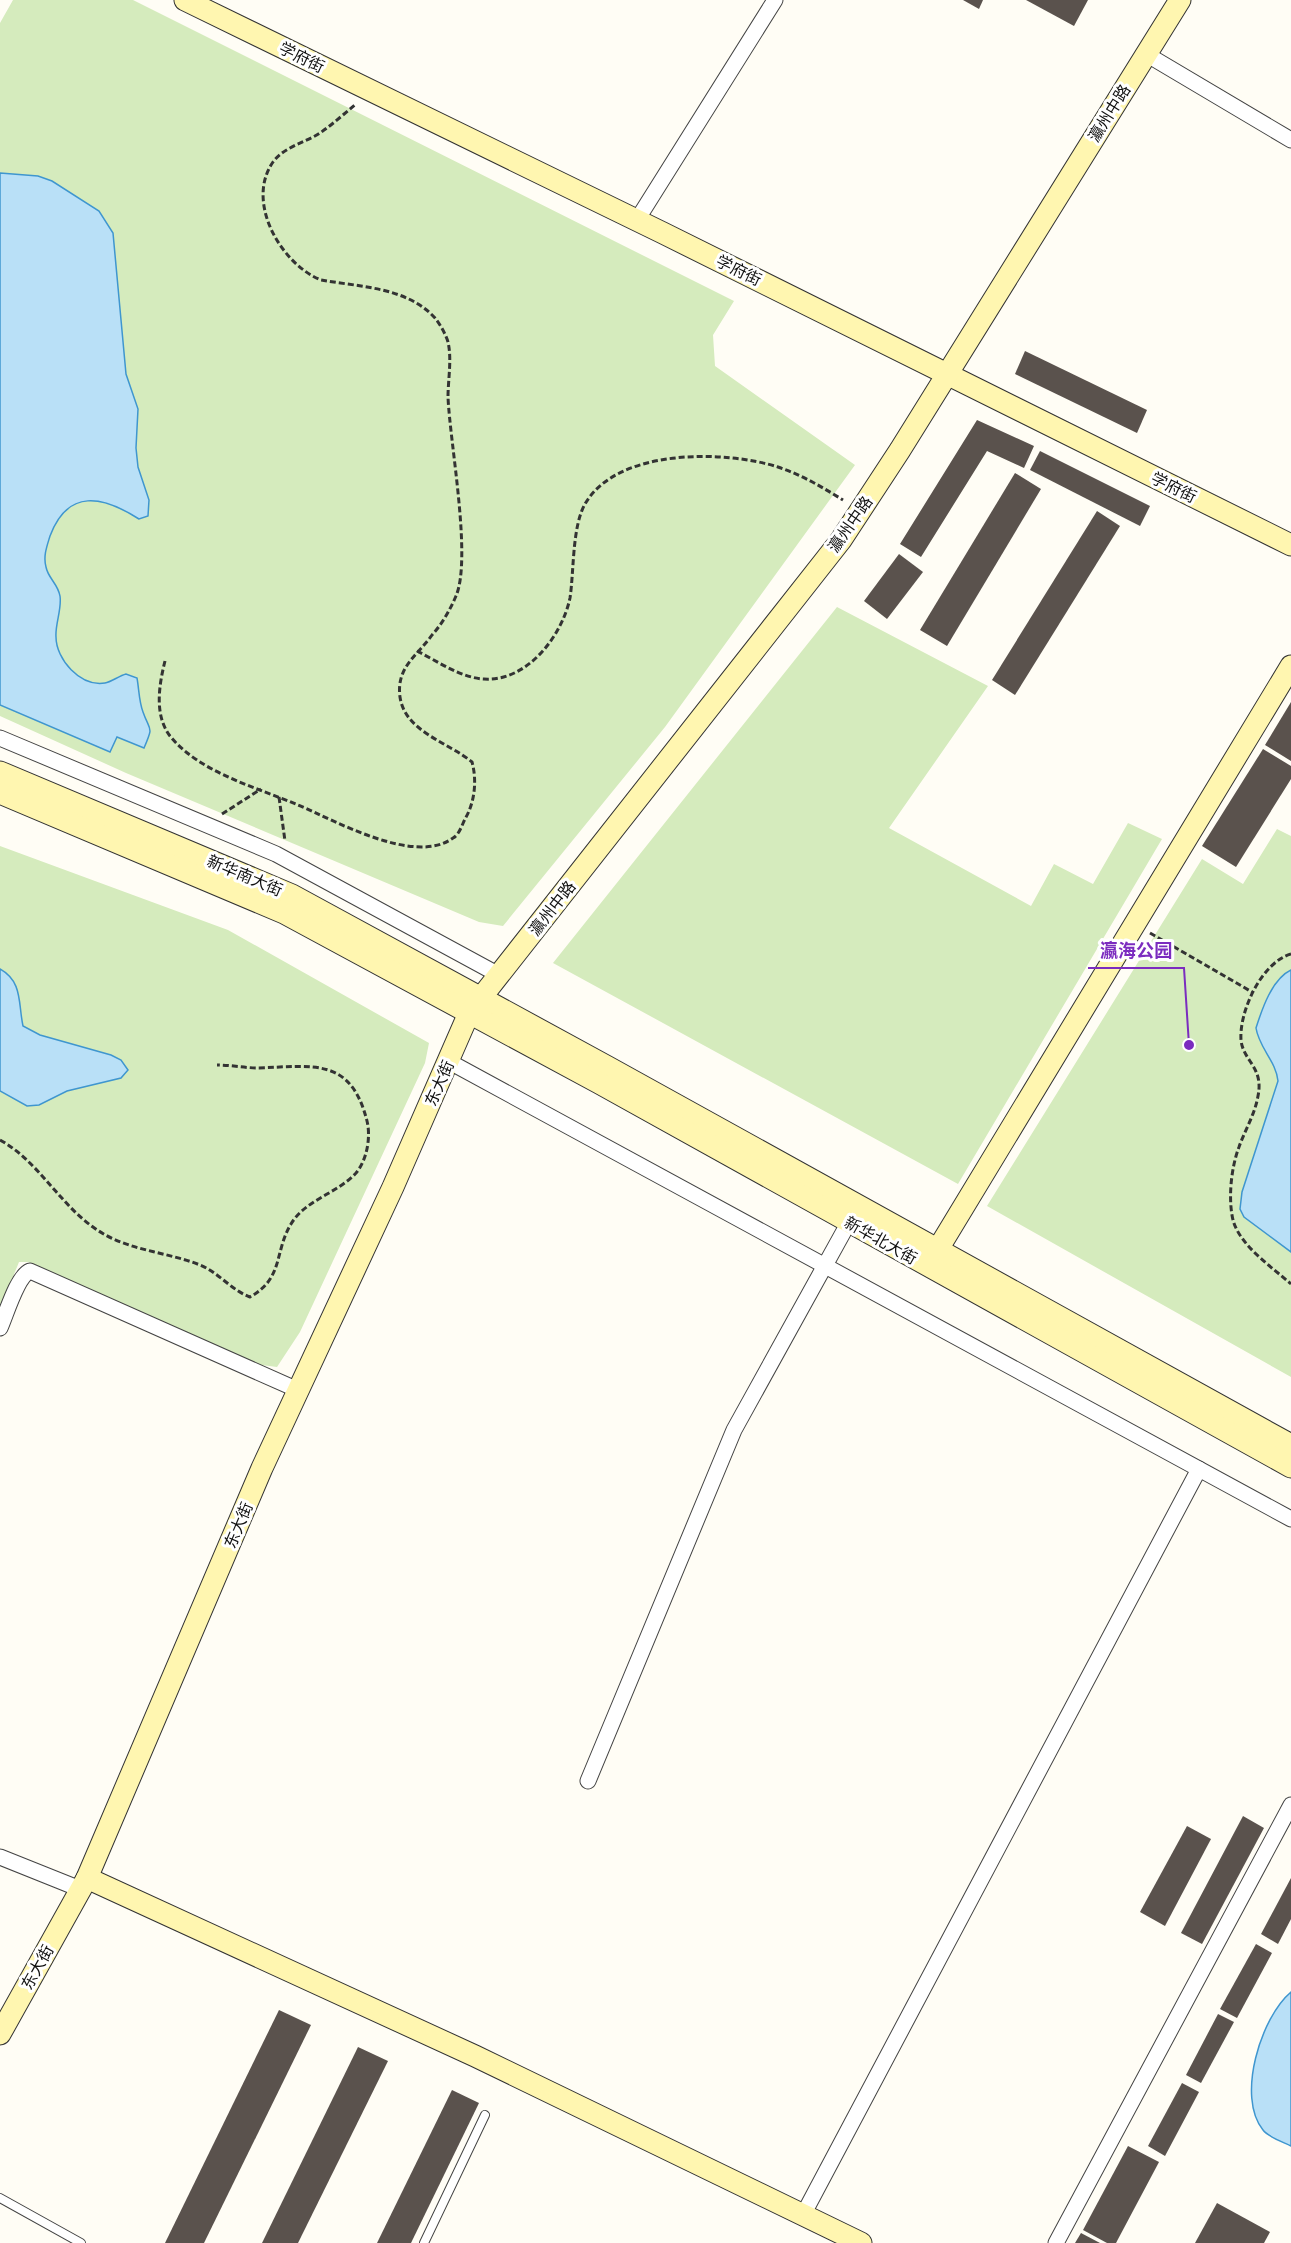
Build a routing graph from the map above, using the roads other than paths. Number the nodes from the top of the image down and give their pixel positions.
1 (185, 0) edge
2 (775, 0) edge
3 (1180, 0) edge
4 (1146, 54) junction
5 (1291, 140) edge
6 (637, 220) junction
7 (947, 374) junction
8 (1291, 545) edge
9 (1291, 666) edge
10 (0, 738) edge
11 (0, 772) edge
12 (0, 792) edge
13 (499, 975) junction
14 (476, 1005) junction
15 (448, 1061) junction
16 (849, 1222) junction
17 (938, 1250) junction
18 (824, 1265) junction
19 (0, 1328) edge
20 (298, 1390) junction
21 (1291, 1445) edge
22 (1291, 1467) edge
23 (1199, 1469) junction
24 (1291, 1519) edge
25 (588, 1781) dead end
26 (1291, 1805) edge
27 (0, 1857) edge
28 (83, 1883) junction
29 (0, 2034) edge
30 (485, 2115) dead end
31 (0, 2198) edge
32 (803, 2215) junction
33 (81, 2243) edge
34 (424, 2243) edge
35 (861, 2243) edge
36 (1056, 2243) edge

1 - 6 main road, 学府街
2 - 6 street
3 - 4 main road, 瀛州中路
4 - 5 street
4 - 7 main road, 瀛州中路
6 - 7 main road, 学府街
7 - 8 main road, 学府街
7 - 13 main road, 瀛州中路
9 - 17 main road
10 - 13 street
11 - 14 main road, 新华南大街
12 - 14 main road, 新华南大街
13 - 14 main road, 瀛州中路
14 - 15 main road, 东大街
14 - 16 main road, 新华北大街
14 - 17 main road, 新华北大街
15 - 18 street
15 - 20 main road, 东大街
16 - 18 street
16 - 22 main road, 新华北大街
17 - 21 main road, 新华北大街
18 - 23 street
18 - 25 street
19 - 20 street
20 - 28 main road, 东大街
23 - 24 street
23 - 32 street
26 - 36 street
27 - 28 street
28 - 29 main road, 东大街
28 - 32 main road
30 - 34 lane
31 - 33 lane
32 - 35 main road

